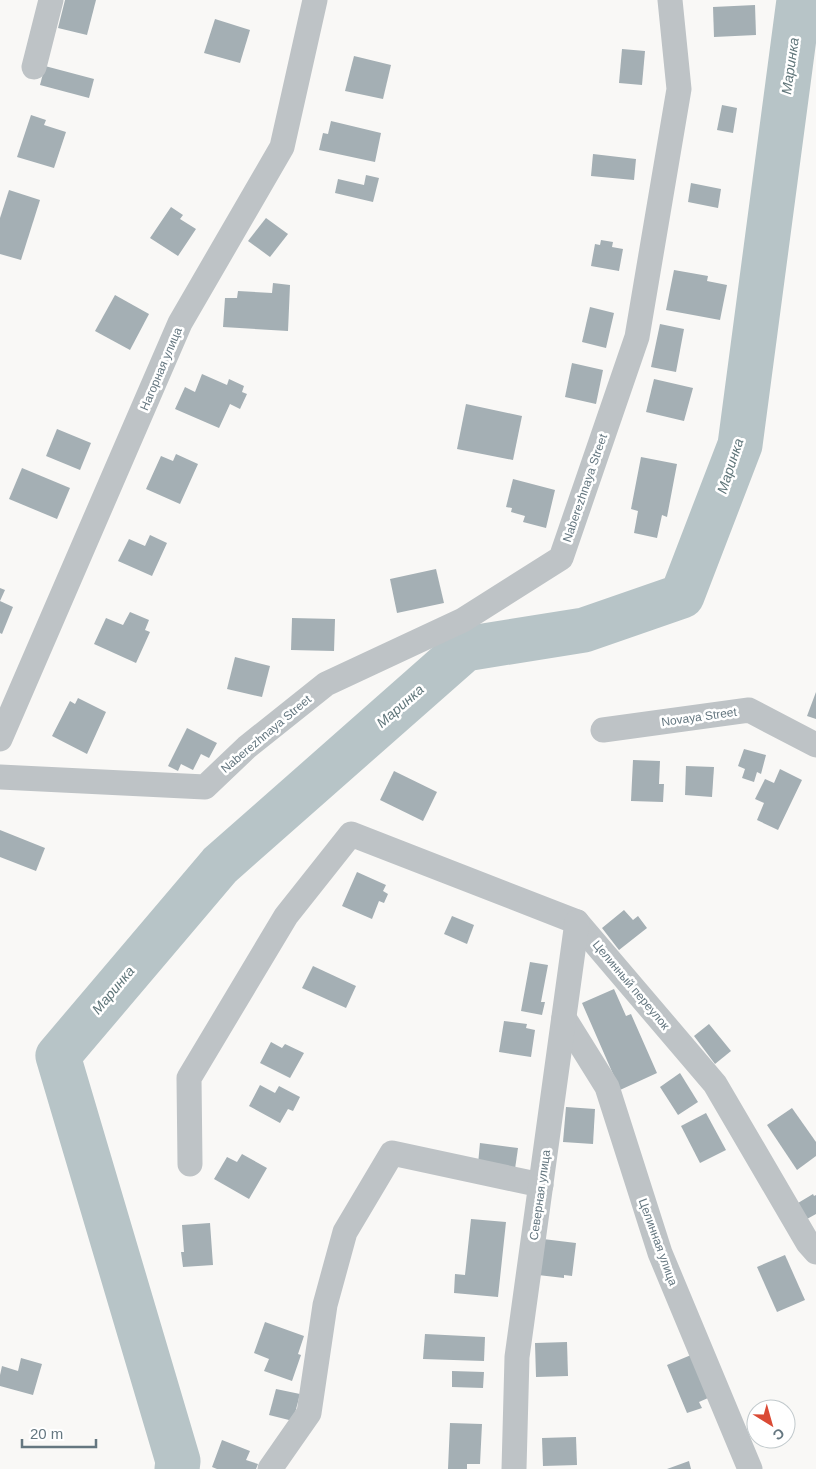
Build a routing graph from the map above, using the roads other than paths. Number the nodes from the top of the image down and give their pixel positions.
1 (51, 0) edge
2 (315, 0) edge
3 (670, 0) edge
4 (34, 67) dead end
5 (603, 730) dead end
6 (0, 739) edge
7 (816, 745) edge
8 (0, 777) edge
9 (577, 922) junction
10 (564, 1018) junction
11 (190, 1164) dead end
12 (541, 1185) junction
13 (816, 1252) edge
14 (270, 1469) edge
15 (514, 1469) edge
16 (750, 1469) edge

1 - 4 street
2 - 6 street, Нагорная улица
3 - 8 street, Naberezhnaya Street
5 - 7 street, Novaya Street
9 - 10 street, Северная улица
9 - 11 street, Целинный переулок
9 - 13 street, Целинный переулок
10 - 12 street, Северная улица
10 - 16 street, Целинная улица
12 - 14 street
12 - 15 street, Северная улица

